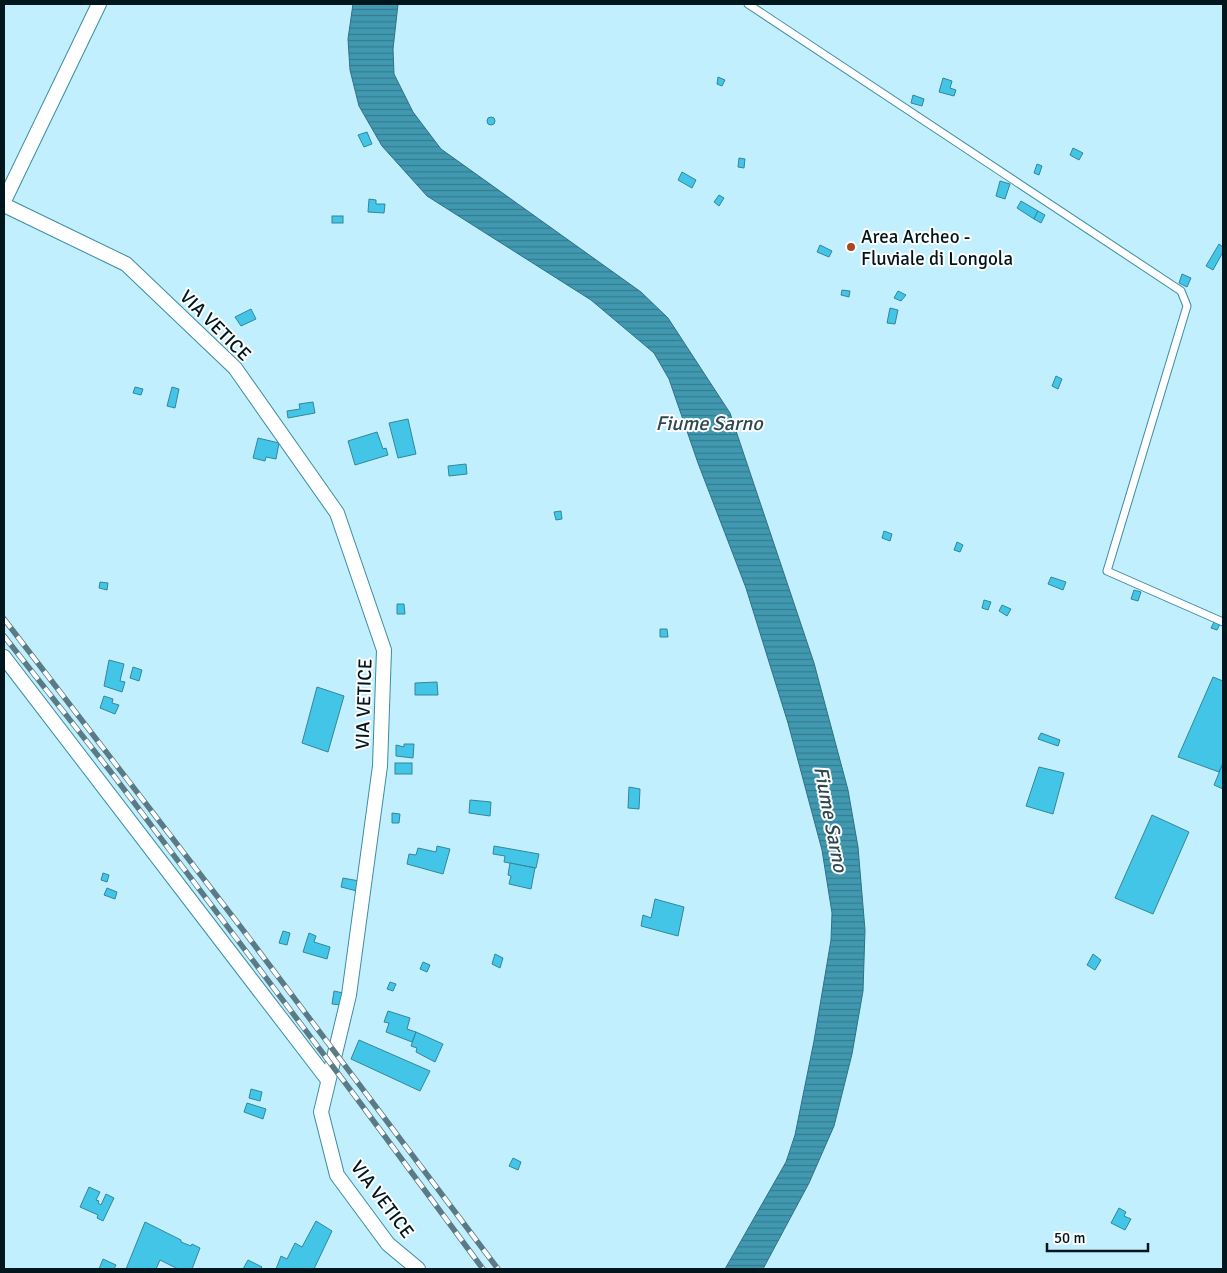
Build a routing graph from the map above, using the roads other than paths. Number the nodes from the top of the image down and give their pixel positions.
1 (99, 4) edge
2 (748, 4) edge
3 (4, 201) edge
4 (4, 205) edge
5 (1223, 622) edge
6 (4, 657) edge
7 (328, 1080) junction
8 (418, 1269) edge

1 - 3 street
2 - 5 lane
4 - 7 street, VIA VETICE
6 - 7 street
7 - 8 street, VIA VETICE

